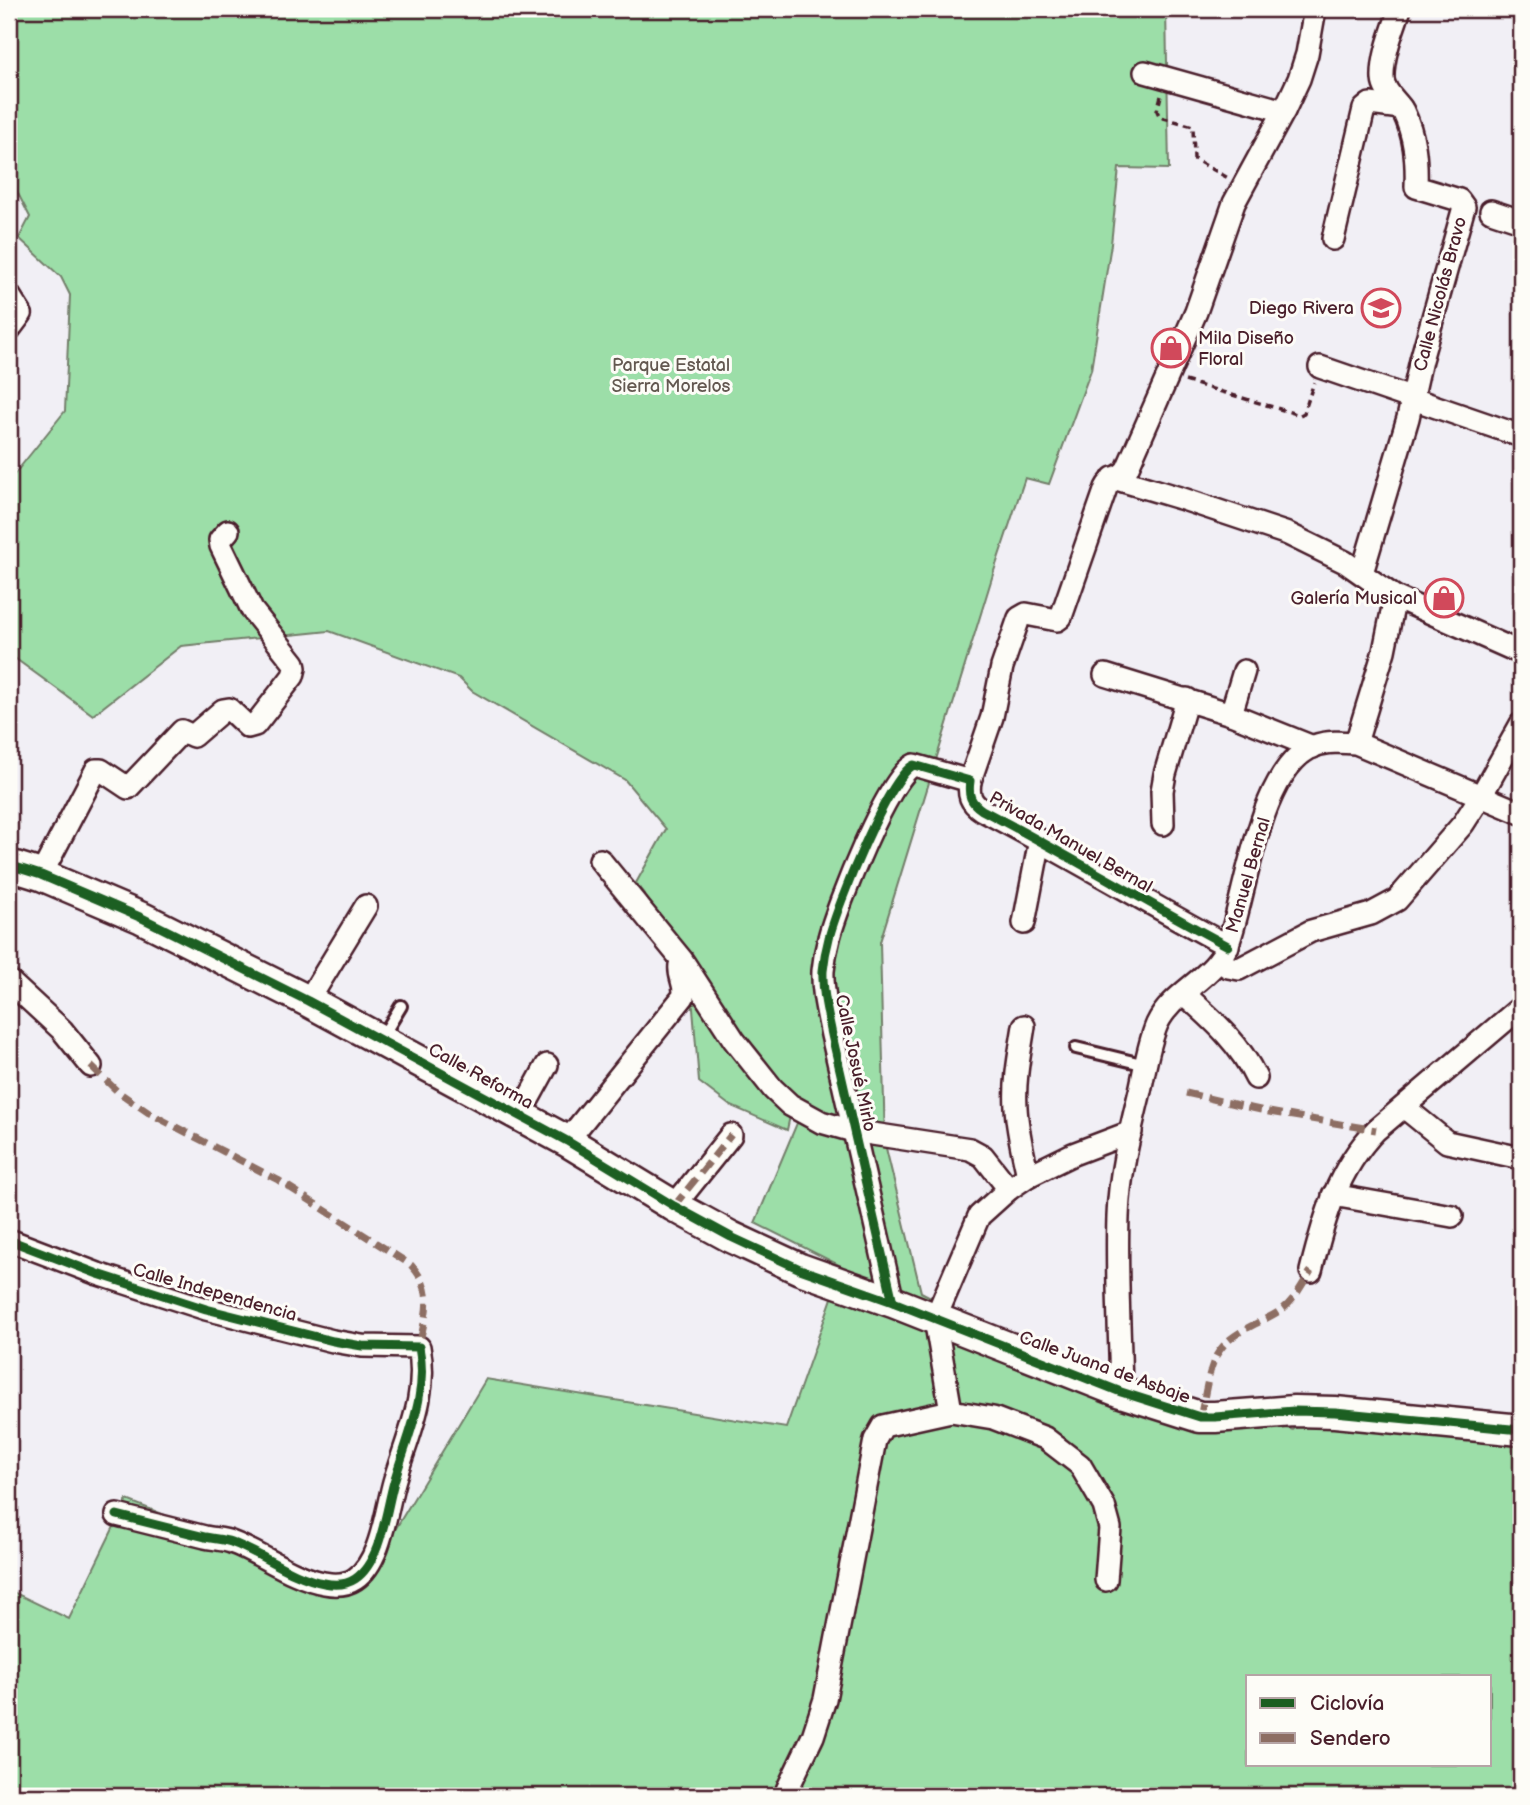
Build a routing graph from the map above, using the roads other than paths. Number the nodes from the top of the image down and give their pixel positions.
1 (1315, 9) edge
2 (1400, 9) edge
3 (1155, 74) road end
4 (1401, 108) junction
5 (1284, 111) junction
6 (1491, 211) dead end
7 (1521, 220) edge
8 (1333, 239) dead end
9 (15, 304) edge
10 (9, 330) edge
11 (1320, 367) road end
12 (1413, 398) junction
13 (1521, 436) edge
14 (1113, 478) junction
15 (228, 531) dead end
16 (1362, 573) junction
17 (1395, 597) junction
18 (1521, 653) edge
19 (1244, 671) dead end
20 (1105, 675) dead end
21 (1187, 699) junction
22 (1231, 713) junction
23 (1521, 724) edge
24 (1356, 743) junction
25 (1312, 747) junction
26 (914, 765) joint
27 (970, 781) junction
28 (1481, 796) junction
29 (1521, 813) edge
30 (1163, 824) dead end
31 (1040, 840) junction
32 (600, 860) dead end
33 (9, 865) edge
34 (41, 876) junction
35 (366, 906) dead end
36 (1024, 923) dead end
37 (1224, 953) junction
38 (682, 960) junction
39 (9, 981) edge
40 (1184, 994) junction
41 (308, 1001) junction
42 (401, 1006) dead end
43 (1518, 1017) edge
44 (1024, 1026) dead end
45 (381, 1039) junction
46 (1076, 1048) dead end
47 (547, 1065) dead end
48 (1146, 1065) junction
49 (91, 1066) dead end
50 (1256, 1078) dead end
51 (1404, 1107) junction
52 (519, 1116) junction
53 (853, 1132) junction
54 (1130, 1132) junction
55 (731, 1135) dead end
56 (567, 1141) junction
57 (1521, 1158) edge
58 (1028, 1176) junction
59 (1009, 1189) junction
60 (1333, 1195) junction
61 (674, 1206) junction
62 (1452, 1216) dead end
63 (9, 1240) edge
64 (1311, 1271) dead end
65 (893, 1302) junction
66 (935, 1319) junction
67 (1121, 1392) junction
68 (951, 1411) junction
69 (1521, 1430) edge
70 (117, 1515) dead end
71 (1106, 1580) dead end
72 (787, 1790) dead end

1 - 5 street
2 - 4 street, Calle Nicolás Bravo
3 - 5 street
4 - 8 street
4 - 12 street, Calle Nicolás Bravo
5 - 14 street
6 - 7 street
9 - 10 street
11 - 12 street
12 - 13 street
12 - 16 street, Calle Nicolás Bravo
14 - 16 street
14 - 27 street
15 - 34 street
16 - 17 street
17 - 18 street
17 - 24 street
19 - 22 street
20 - 21 street
21 - 22 street
21 - 30 street
22 - 25 street
23 - 28 street
24 - 25 street
24 - 28 street
25 - 37 street, Manuel Bernal
26 - 27 street, Privada Manuel Bernal
26 - 53 street, Calle Josué Mirlo
27 - 31 street, Privada Manuel Bernal
28 - 29 street
28 - 37 street, Privada Manuel Bernal
31 - 36 street
31 - 37 street, Privada Manuel Bernal
32 - 38 street
33 - 34 street, Calle Reforma
34 - 41 street, Calle Reforma
35 - 41 street
37 - 40 street
38 - 53 street
38 - 56 street
39 - 49 street
40 - 48 street
40 - 50 street
41 - 45 street, Calle Reforma
42 - 45 lane
43 - 51 street
44 - 58 street
45 - 52 street, Calle Reforma
46 - 48 lane
47 - 52 street
48 - 54 street
51 - 57 street
51 - 60 street
52 - 56 street, Calle Reforma
53 - 59 street
53 - 65 street, Calle Josué Mirlo
54 - 58 street
54 - 67 street
55 - 61 street
56 - 61 street, Calle Reforma
58 - 59 street
59 - 66 street
60 - 62 street
60 - 64 street
61 - 65 street, Calle Reforma
63 - 70 street, Calle Independencia
65 - 66 street, Calle Reforma
66 - 67 street, Calle Juana de Asbaje
66 - 68 street
67 - 69 street, Calle Juana de Asbaje
68 - 71 street
68 - 72 street

